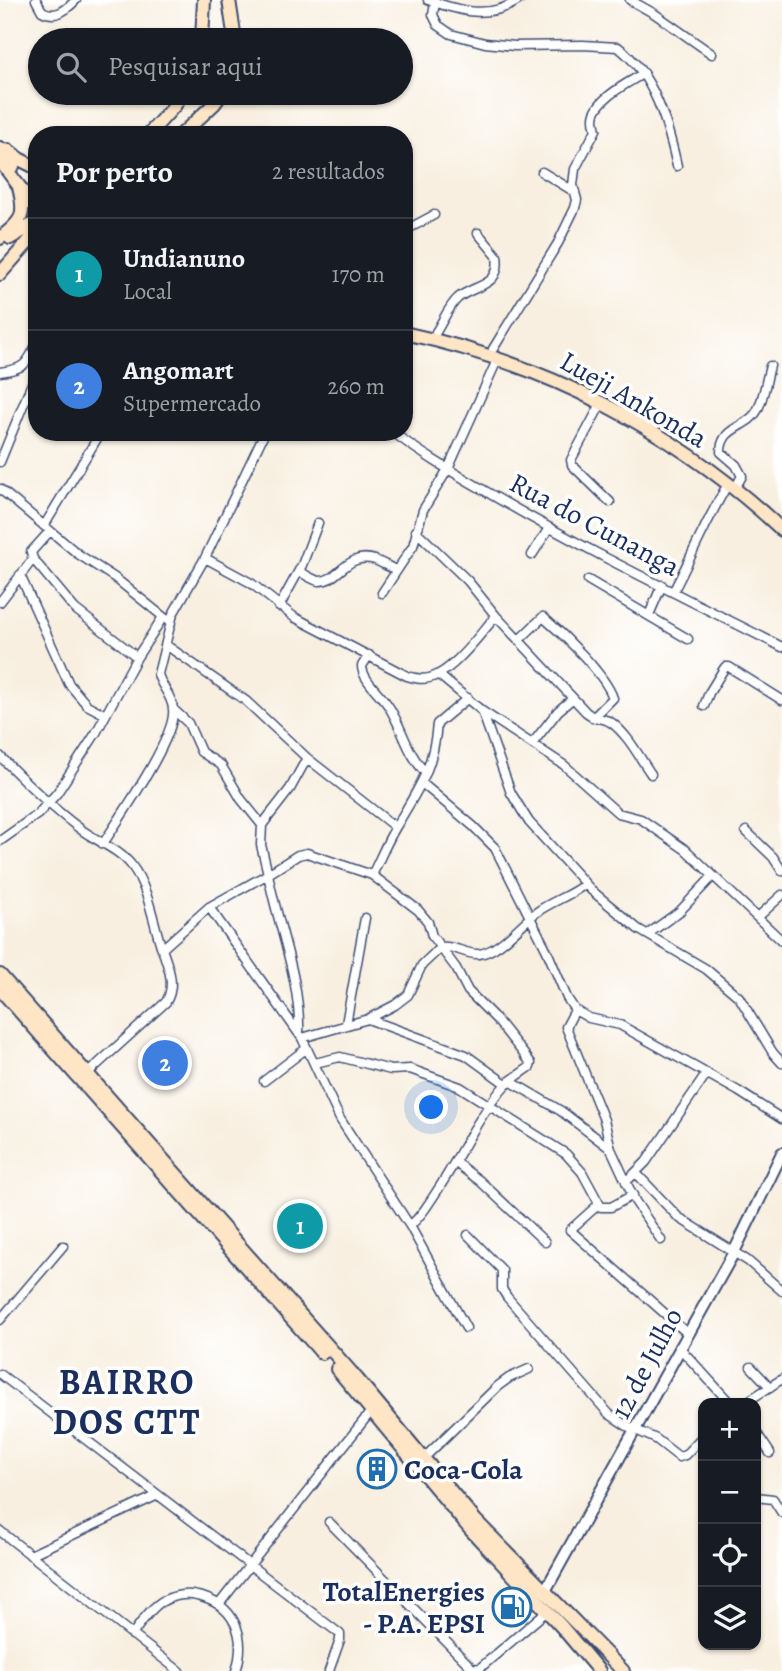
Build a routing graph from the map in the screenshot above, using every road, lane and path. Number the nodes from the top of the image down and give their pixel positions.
1 (36, 0) edge
2 (76, 0) edge
3 (204, 0) edge
4 (229, 0) edge
5 (519, 0) edge
6 (630, 0) edge
7 (431, 1) edge
8 (204, 28) edge
9 (232, 28) edge
10 (712, 54) dead end
11 (643, 73) junction
12 (175, 105) edge
13 (182, 105) edge
14 (210, 105) edge
15 (156, 126) edge
16 (165, 126) edge
17 (189, 126) edge
18 (0, 146) edge
19 (0, 161) edge
20 (28, 164) edge
21 (677, 166) dead end
22 (542, 172) dead end
23 (28, 185) edge
24 (19, 187) junction
25 (575, 192) junction
26 (28, 198) edge
27 (434, 215) dead end
28 (28, 227) edge
29 (413, 227) edge
30 (478, 233) dead end
31 (3, 241) edge
32 (28, 242) edge
33 (28, 253) edge
34 (0, 274) edge
35 (0, 285) edge
36 (413, 328) edge
37 (436, 332) junction
38 (413, 335) edge
39 (496, 354) junction
40 (28, 362) edge
41 (770, 366) dead end
42 (0, 372) edge
43 (28, 392) edge
44 (602, 402) junction
45 (96, 441) edge
46 (261, 441) edge
47 (406, 441) edge
48 (0, 462) edge
49 (448, 469) junction
50 (733, 484) junction
51 (0, 489) edge
52 (610, 502) dead end
53 (782, 521) edge
54 (318, 523) dead end
55 (47, 528) junction
56 (549, 528) junction
57 (782, 530) edge
58 (416, 531) junction
59 (532, 555) dead end
60 (205, 558) junction
61 (33, 559) junction
62 (396, 570) junction
63 (299, 572) junction
64 (20, 575) junction
65 (588, 580) dead end
66 (662, 585) junction
67 (673, 592) junction
68 (382, 593) dead end
69 (0, 602) edge
70 (279, 607) junction
71 (649, 615) junction
72 (496, 616) junction
73 (166, 619) junction
74 (688, 639) dead end
75 (519, 640) junction
76 (166, 645) junction
77 (782, 647) edge
78 (369, 655) junction
79 (137, 657) junction
80 (439, 675) junction
81 (468, 698) junction
82 (572, 699) junction
83 (782, 700) edge
84 (704, 706) dead end
85 (173, 709) junction
86 (482, 711) junction
87 (104, 714) junction
88 (593, 718) junction
89 (532, 744) junction
90 (0, 756) edge
91 (307, 758) junction
92 (426, 774) junction
93 (651, 774) dead end
94 (423, 784) junction
95 (49, 803) junction
96 (262, 825) junction
97 (395, 827) junction
98 (746, 831) dead end
99 (0, 841) edge
100 (103, 844) junction
101 (782, 871) edge
102 (268, 874) junction
103 (372, 875) junction
104 (713, 876) junction
105 (585, 884) junction
106 (782, 895) edge
107 (209, 907) junction
108 (758, 917) junction
109 (365, 918) dead end
110 (530, 918) junction
111 (648, 934) junction
112 (782, 941) edge
113 (441, 947) junction
114 (162, 948) junction
115 (0, 975) edge
116 (0, 989) edge
117 (575, 1010) junction
118 (368, 1019) junction
119 (346, 1024) junction
120 (300, 1036) junction
121 (307, 1048) junction
122 (315, 1063) junction
123 (782, 1063) edge
124 (88, 1073) junction
125 (707, 1073) junction
126 (264, 1081) dead end
127 (508, 1083) junction
128 (488, 1104) junction
129 (782, 1119) edge
130 (611, 1149) junction
131 (782, 1153) edge
132 (456, 1163) junction
133 (636, 1172) junction
134 (626, 1182) junction
135 (633, 1195) junction
136 (599, 1204) junction
137 (410, 1226) junction
138 (468, 1235) dead end
139 (661, 1240) dead end
140 (545, 1242) dead end
141 (63, 1246) dead end
142 (734, 1252) junction
143 (782, 1291) edge
144 (0, 1320) edge
145 (466, 1328) dead end
146 (687, 1333) junction
147 (679, 1347) junction
148 (751, 1367) dead end
149 (529, 1369) dead end
150 (0, 1374) edge
151 (782, 1379) edge
152 (770, 1387) junction
153 (725, 1398) edge
154 (754, 1398) edge
155 (372, 1410) junction
156 (636, 1430) junction
157 (761, 1440) edge
158 (698, 1445) edge
159 (770, 1453) dead end
160 (424, 1458) junction
161 (158, 1495) junction
162 (761, 1498) edge
163 (782, 1513) edge
164 (329, 1522) dead end
165 (0, 1531) edge
166 (30, 1555) junction
167 (251, 1564) junction
168 (545, 1591) junction
169 (220, 1603) junction
170 (547, 1611) junction
171 (132, 1635) junction
172 (179, 1671) edge
173 (236, 1671) edge
174 (328, 1671) edge
175 (599, 1671) edge
176 (623, 1671) edge

1 - 2 street
3 - 8 main road
4 - 9 main road
5 - 7 street
6 - 10 street
7 - 11 street
11 - 21 street
11 - 25 street
12 - 15 main road
13 - 16 main road
14 - 17 main road
18 - 20 main road
18 - 23 main road
19 - 24 main road
22 - 25 street
24 - 26 main road
24 - 31 main road
25 - 39 street
27 - 29 street
28 - 31 main road
30 - 37 street
32 - 34 main road
33 - 35 main road
36 - 37 main road
37 - 39 main road
38 - 39 main road, Lueji Ankonda
39 - 44 main road, Lueji Ankonda
39 - 49 street
39 - 50 main road
40 - 42 street
41 - 50 street
43 - 48 street
44 - 50 main road, Lueji Ankonda
44 - 52 street
45 - 55 street
46 - 60 street
47 - 49 street, Rua do Cunanga
49 - 56 street, Rua do Cunanga
49 - 58 street
50 - 53 main road
50 - 57 main road, Lueji Ankonda
50 - 67 street
51 - 55 street
54 - 63 street
55 - 61 street
55 - 73 street
56 - 59 street
56 - 66 street, Rua do Cunanga
58 - 62 street
58 - 72 street
60 - 70 street
60 - 73 street
61 - 64 street
61 - 79 street
62 - 63 street
62 - 68 street
63 - 70 street
64 - 69 street
64 - 87 street
65 - 71 street
66 - 67 street, Rua do Cunanga
66 - 71 street
67 - 77 street, Rua do Cunanga
70 - 78 street
71 - 74 street
72 - 75 street
72 - 80 street
73 - 76 street
73 - 79 street
75 - 82 street
75 - 88 street
76 - 85 street
76 - 91 street
78 - 80 street
78 - 92 street
79 - 87 street
80 - 81 street
81 - 86 street
81 - 92 street
82 - 88 street
82 - 89 street
83 - 84 street
85 - 96 street
85 - 100 street
86 - 89 street
86 - 105 street
87 - 95 street
88 - 93 street
89 - 104 street
90 - 95 street
91 - 96 street
91 - 97 street
92 - 94 street
94 - 97 street
94 - 110 street
95 - 99 street
95 - 100 street
96 - 102 street
97 - 103 street
98 - 101 street
100 - 114 street
102 - 103 street
102 - 107 street
102 - 120 street
103 - 113 street
104 - 108 street
104 - 111 street
105 - 110 street
105 - 111 street
106 - 108 street
107 - 114 street
107 - 120 street
108 - 112 street
109 - 119 street
110 - 113 street
110 - 117 street
111 - 123 street
113 - 118 street
113 - 127 street
114 - 124 street
115 - 124 main road
116 - 155 main road
117 - 125 street
117 - 130 street
118 - 119 street
118 - 127 street
119 - 120 street
120 - 121 street
121 - 122 street
121 - 126 street
122 - 128 street
122 - 137 street
124 - 160 main road
125 - 129 street
125 - 133 street
127 - 128 street
127 - 130 street
128 - 132 street
128 - 136 street
130 - 134 street
131 - 142 street, 12 de Julho
132 - 137 street
132 - 140 street
133 - 134 street
133 - 142 street
134 - 135 street
135 - 136 street
135 - 139 street
136 - 146 street
137 - 145 street
138 - 156 street
141 - 144 street
142 - 143 street
142 - 146 street, 12 de Julho
146 - 147 street, 12 de Julho
147 - 153 street
147 - 156 street, 12 de Julho
148 - 152 street
149 - 160 street
150 - 161 street
151 - 152 street
152 - 154 street
155 - 167 street
155 - 170 main road
156 - 158 street
156 - 168 street, 12 de Julho
157 - 159 street
160 - 168 main road
161 - 166 street
161 - 167 street
162 - 163 street
164 - 170 street
165 - 166 street
166 - 171 street
167 - 169 street
167 - 174 street
168 - 176 main road
169 - 171 street
169 - 173 street
170 - 175 main road
171 - 172 street

